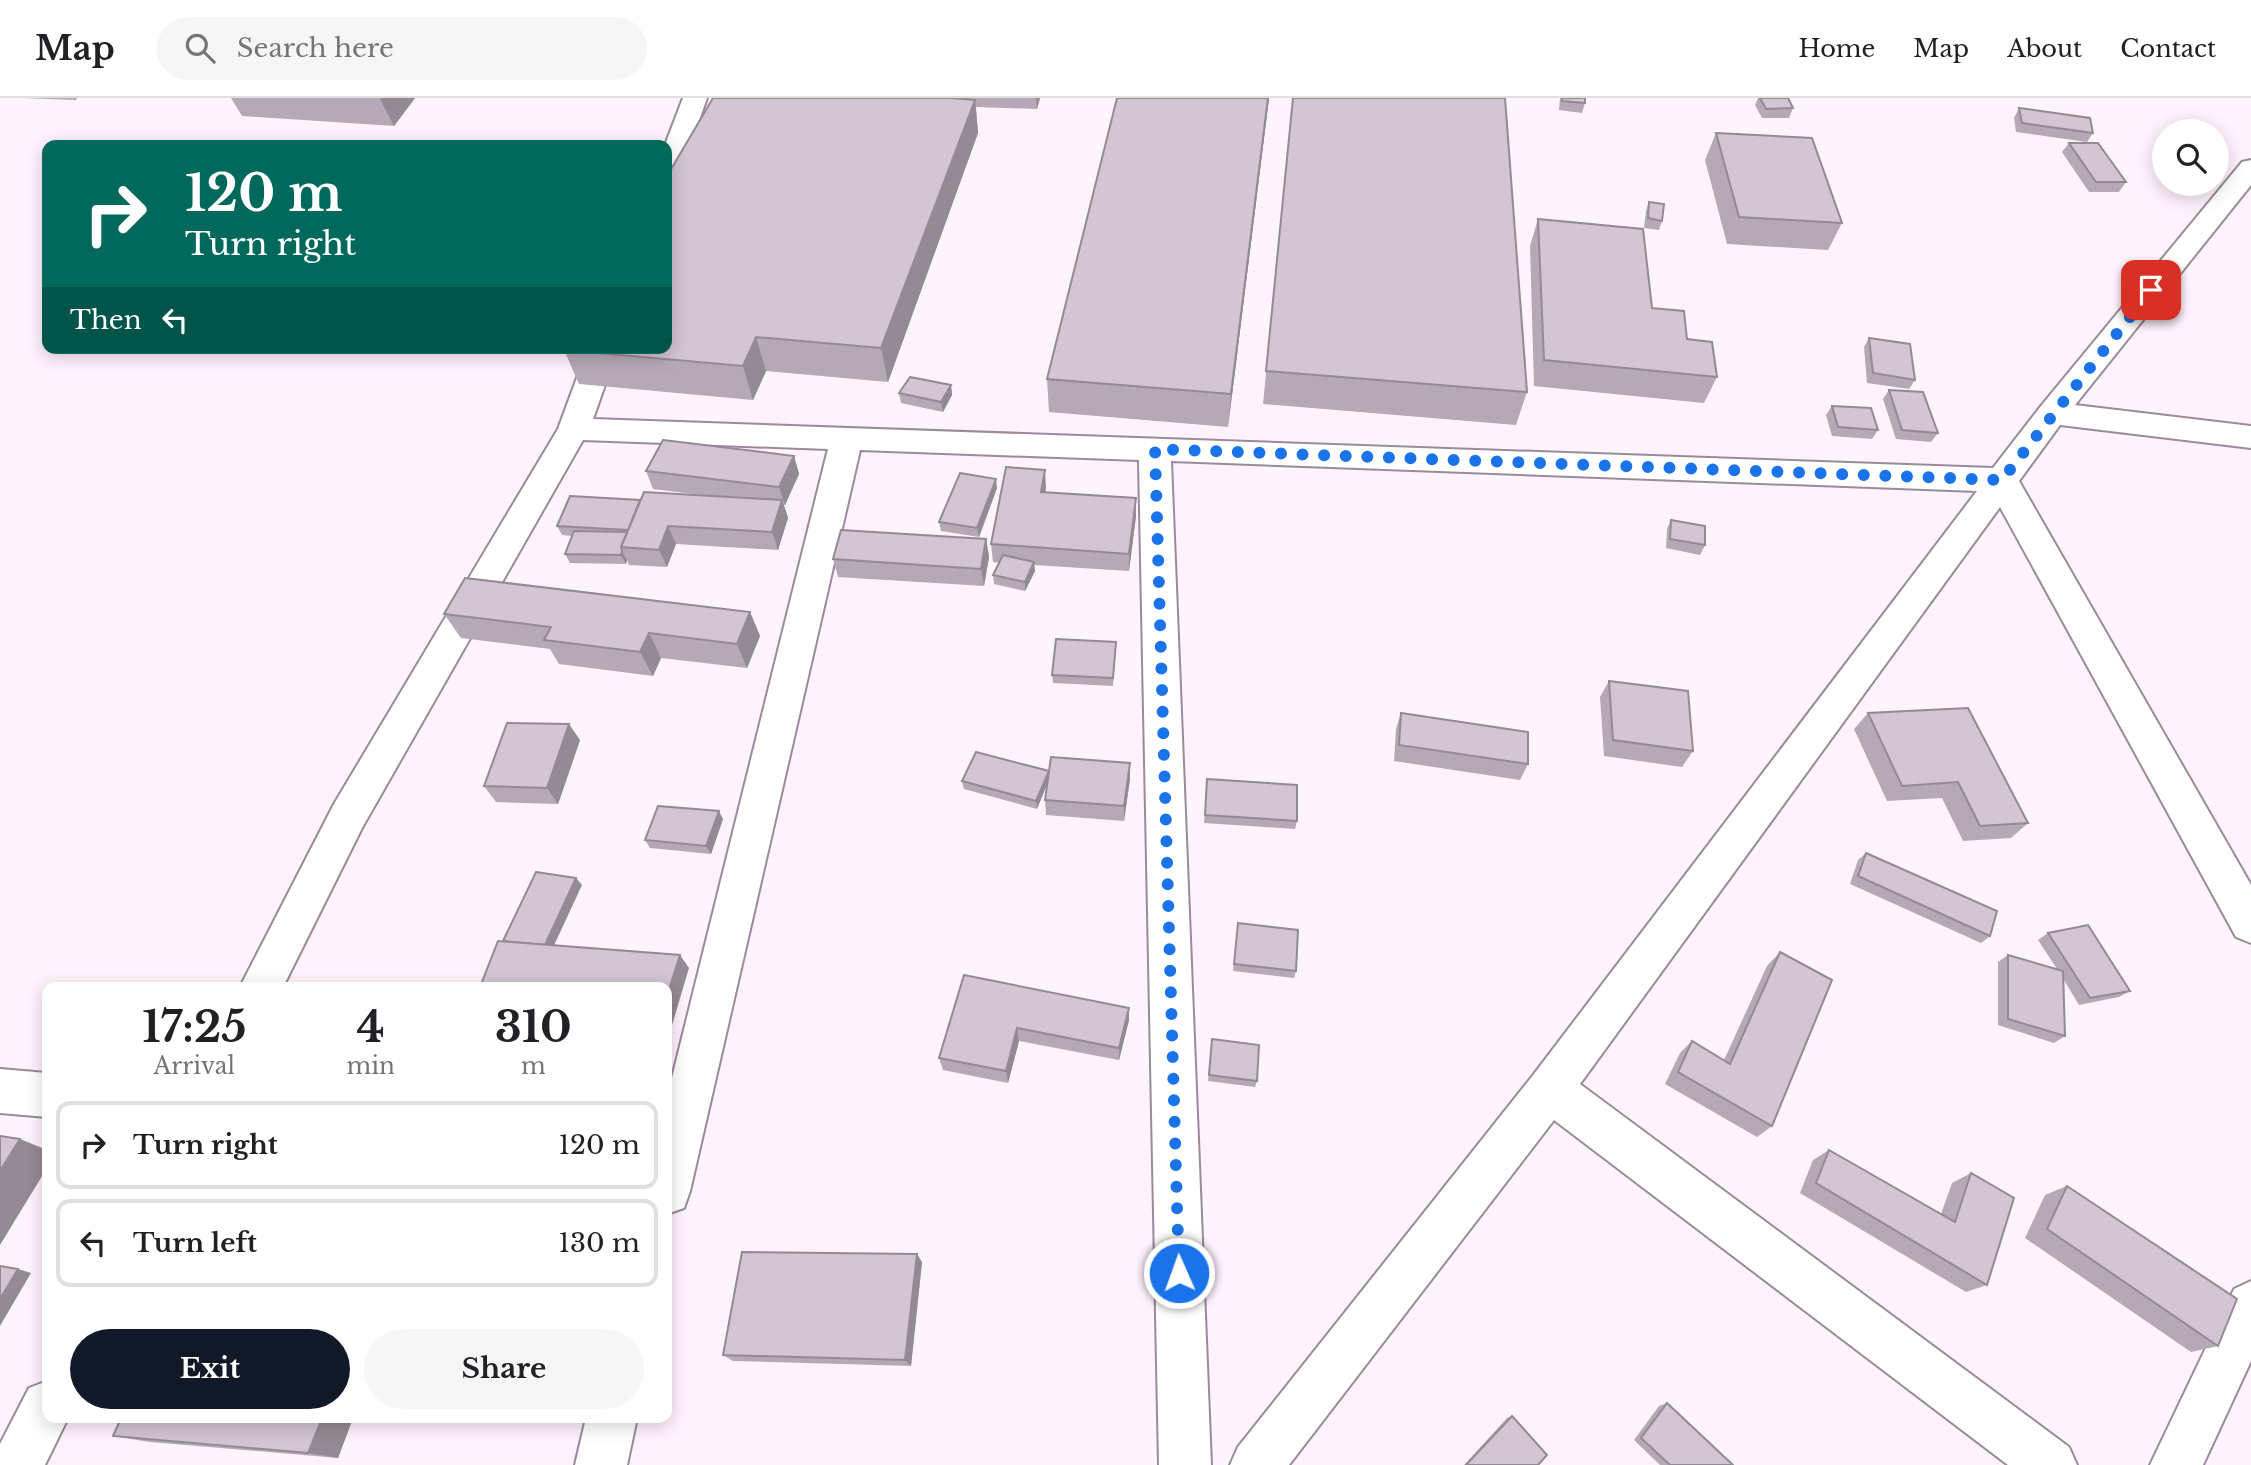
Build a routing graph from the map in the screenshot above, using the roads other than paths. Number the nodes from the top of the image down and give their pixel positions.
1 (695, 98) edge
2 (672, 160) edge
3 (2251, 168) edge
4 (601, 354) edge
5 (2052, 413) junction
6 (574, 429) junction
7 (2251, 437) edge
8 (847, 438) junction
9 (1155, 449) junction
10 (2002, 480) junction
11 (2251, 924) edge
12 (264, 982) edge
13 (1550, 1088) junction
14 (0, 1091) edge
15 (42, 1095) edge
16 (672, 1170) edge
17 (2251, 1306) edge
18 (42, 1416) edge
19 (611, 1423) edge
20 (17, 1465) edge
21 (601, 1465) edge
22 (1185, 1465) edge
23 (1256, 1465) edge
24 (2051, 1465) edge
25 (2176, 1465) edge

1 - 2 street
3 - 5 street
4 - 6 street
5 - 7 street
5 - 10 street
6 - 8 street
6 - 12 street
8 - 9 street
8 - 16 street
9 - 10 street
9 - 22 street
10 - 11 street
10 - 13 street
13 - 23 street
13 - 24 street
14 - 15 street
17 - 25 street
18 - 20 street
19 - 21 street

